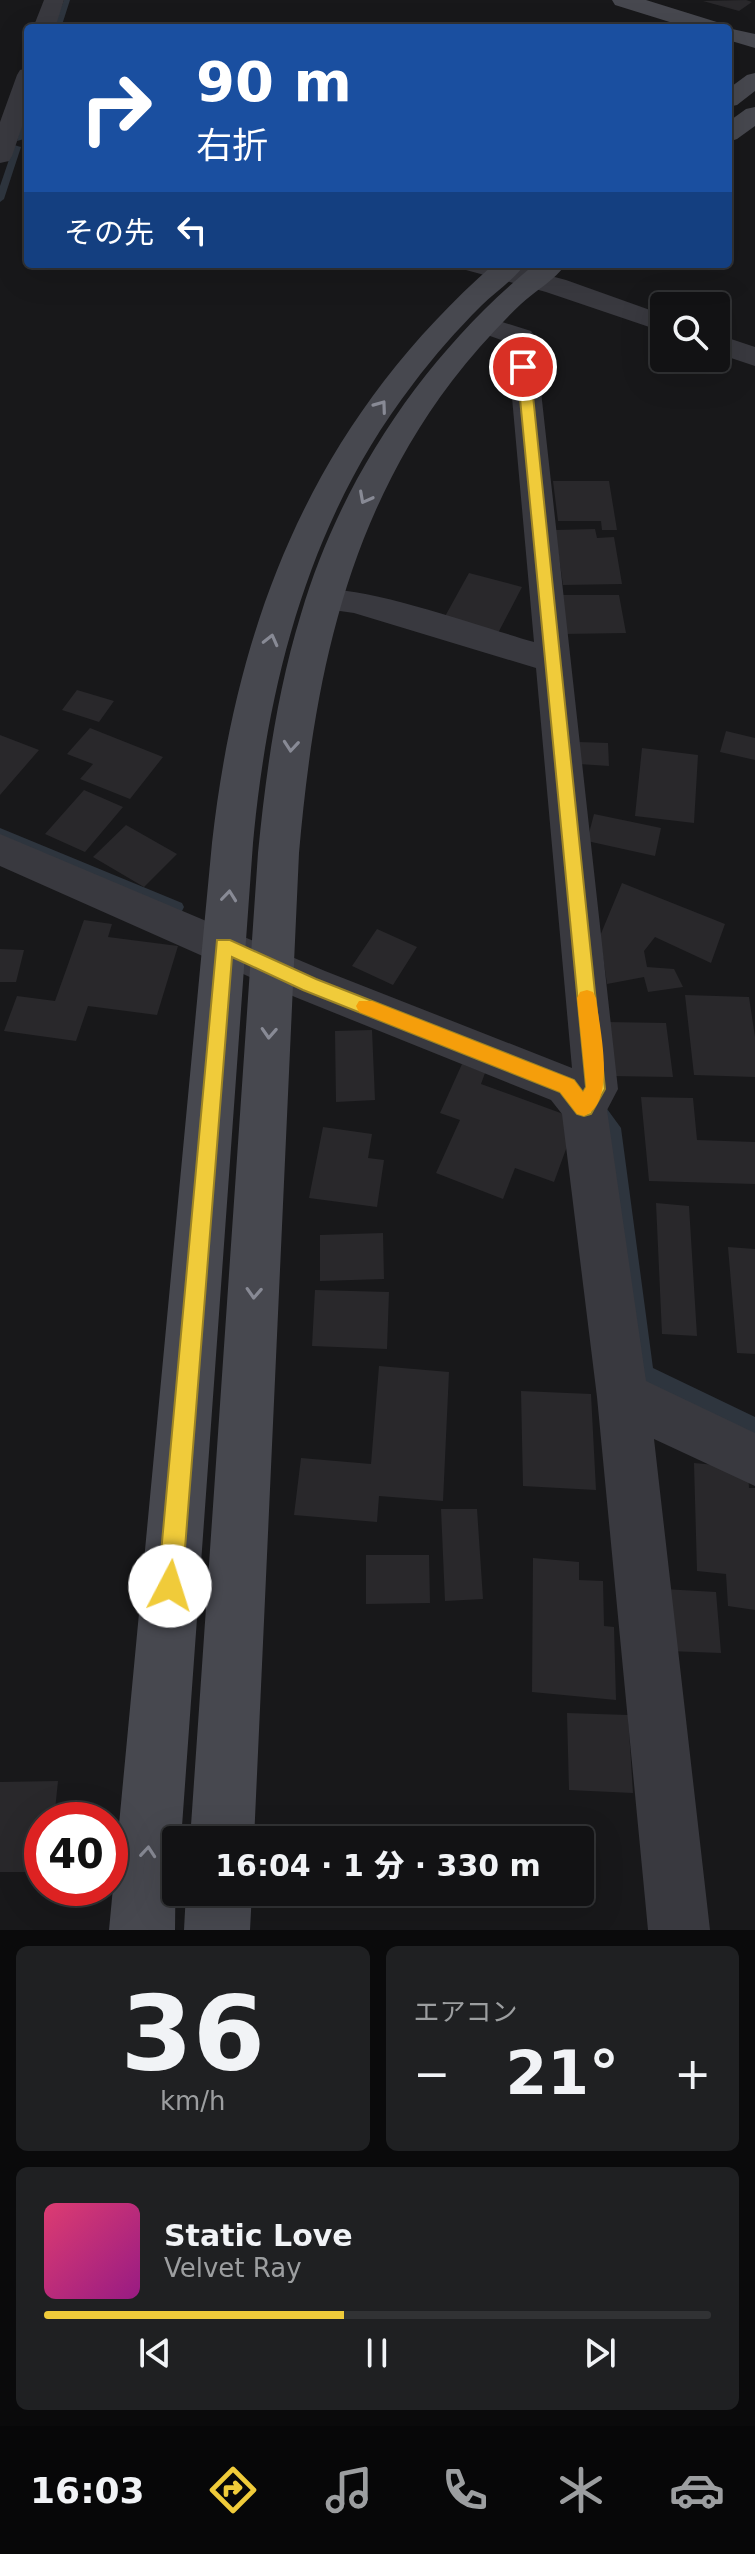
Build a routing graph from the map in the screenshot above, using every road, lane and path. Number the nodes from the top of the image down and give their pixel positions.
1 (54, 0) edge
2 (623, 0) edge
3 (45, 24) edge
4 (699, 24) edge
5 (732, 34) edge
6 (755, 41) edge
7 (755, 80) edge
8 (24, 88) edge
9 (732, 97) edge
10 (755, 114) edge
11 (732, 131) edge
12 (7, 145) edge
13 (514, 268) edge
14 (650, 319) edge
15 (486, 325) junction
16 (730, 348) edge
17 (755, 357) edge
18 (324, 599) junction
19 (552, 660) junction
20 (0, 849) edge
21 (224, 945) junction
22 (273, 967) junction
23 (589, 1099) junction
24 (623, 1397) junction
25 (755, 1460) edge
26 (223, 1826) edge
27 (218, 1906) edge
28 (142, 1930) edge
29 (217, 1930) edge
30 (679, 1930) edge

1 - 3 street
2 - 4 street
5 - 6 street
7 - 9 street
8 - 12 street
10 - 11 street
13 - 14 street
13 - 15 street
21 -> 13 street
15 -> 18 street
15 - 19 street
16 - 17 street
18 - 19 street
18 -> 22 street
19 - 23 street
20 - 21 street
21 - 22 street
28 -> 21 street
22 - 23 street
22 -> 26 street
23 - 24 street
24 - 25 street
24 - 30 street
27 - 29 street

